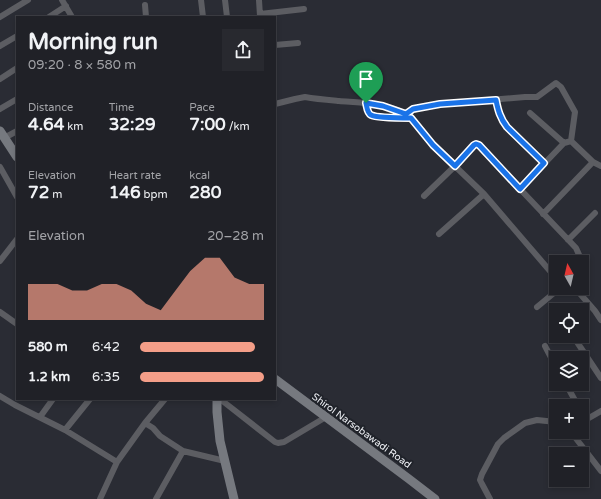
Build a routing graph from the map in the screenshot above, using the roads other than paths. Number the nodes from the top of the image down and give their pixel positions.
1 (28, 0) edge
2 (62, 0) edge
3 (201, 0) edge
4 (225, 0) edge
5 (259, 0) edge
6 (145, 5) dead end
7 (66, 6) junction
8 (304, 9) dead end
9 (260, 15) edge
10 (51, 16) edge
11 (71, 16) edge
12 (146, 16) edge
13 (203, 16) edge
14 (227, 16) edge
15 (0, 17) edge
16 (16, 37) edge
17 (298, 43) dead end
18 (276, 45) edge
19 (0, 46) edge
20 (16, 69) edge
21 (0, 79) edge
22 (16, 100) edge
23 (496, 100) junction
24 (366, 103) junction
25 (276, 104) edge
26 (0, 109) edge
27 (530, 113) dead end
28 (408, 116) junction
29 (16, 131) edge
30 (2, 134) edge
31 (571, 141) junction
32 (564, 143) junction
33 (16, 155) edge
34 (593, 162) junction
35 (544, 163) junction
36 (455, 166) junction
37 (601, 166) edge
38 (0, 167) edge
39 (520, 189) junction
40 (484, 194) junction
41 (16, 195) edge
42 (424, 196) dead end
43 (595, 213) dead end
44 (544, 214) junction
45 (439, 234) dead end
46 (16, 240) edge
47 (568, 240) junction
48 (579, 255) edge
49 (0, 262) edge
50 (549, 270) edge
51 (552, 295) edge
52 (581, 295) edge
53 (537, 307) dead end
54 (0, 312) edge
55 (601, 320) edge
56 (16, 323) edge
57 (578, 343) edge
58 (545, 346) dead end
59 (549, 354) edge
60 (601, 378) edge
61 (276, 380) edge
62 (0, 396) edge
63 (52, 400) edge
64 (89, 400) edge
65 (164, 400) edge
66 (218, 400) edge
67 (219, 400) edge
68 (16, 402) edge
69 (601, 411) edge
70 (40, 417) junction
71 (326, 417) junction
72 (589, 418) edge
73 (549, 421) edge
74 (145, 423) junction
75 (65, 430) junction
76 (577, 439) edge
77 (183, 451) junction
78 (225, 461) junction
79 (117, 462) junction
80 (601, 470) edge
81 (100, 499) edge
82 (156, 499) edge
83 (234, 499) edge
84 (435, 499) edge
85 (490, 499) edge

1 - 15 street
2 - 7 street
3 - 13 street
4 - 14 street
5 - 9 street
6 - 12 street
7 - 10 street
7 - 11 street
8 - 9 street
16 - 19 street
17 - 18 street
20 - 21 street
22 - 26 street
23 - 28 street
23 - 31 street
23 - 35 street
24 - 25 street
24 - 28 street
24 - 28 street
27 - 32 street
28 - 36 street
29 - 30 street
30 - 33 main road
31 - 32 street
31 - 34 street
32 - 35 street
34 - 37 street
34 - 44 street
35 - 39 street
36 - 39 street
36 - 40 street
36 - 42 street
38 - 41 street
39 - 44 street
40 - 45 street
40 - 50 street
43 - 47 street
44 - 47 street
46 - 49 street
47 - 48 street
51 - 53 street
52 - 55 street
54 - 56 street
57 - 60 street
58 - 59 street
61 - 71 main road, Shirol Narsobawadi Road
62 - 68 street
63 - 70 street
64 - 75 street
65 - 74 street
66 - 78 main road
67 - 71 street
68 - 70 street
69 - 72 street
70 - 75 street
71 - 84 main road, Shirol Narsobawadi Road
73 - 85 street
74 - 77 street
74 - 79 street
75 - 79 street
76 - 80 street
77 - 78 street
77 - 82 street
78 - 83 main road
79 - 81 street

